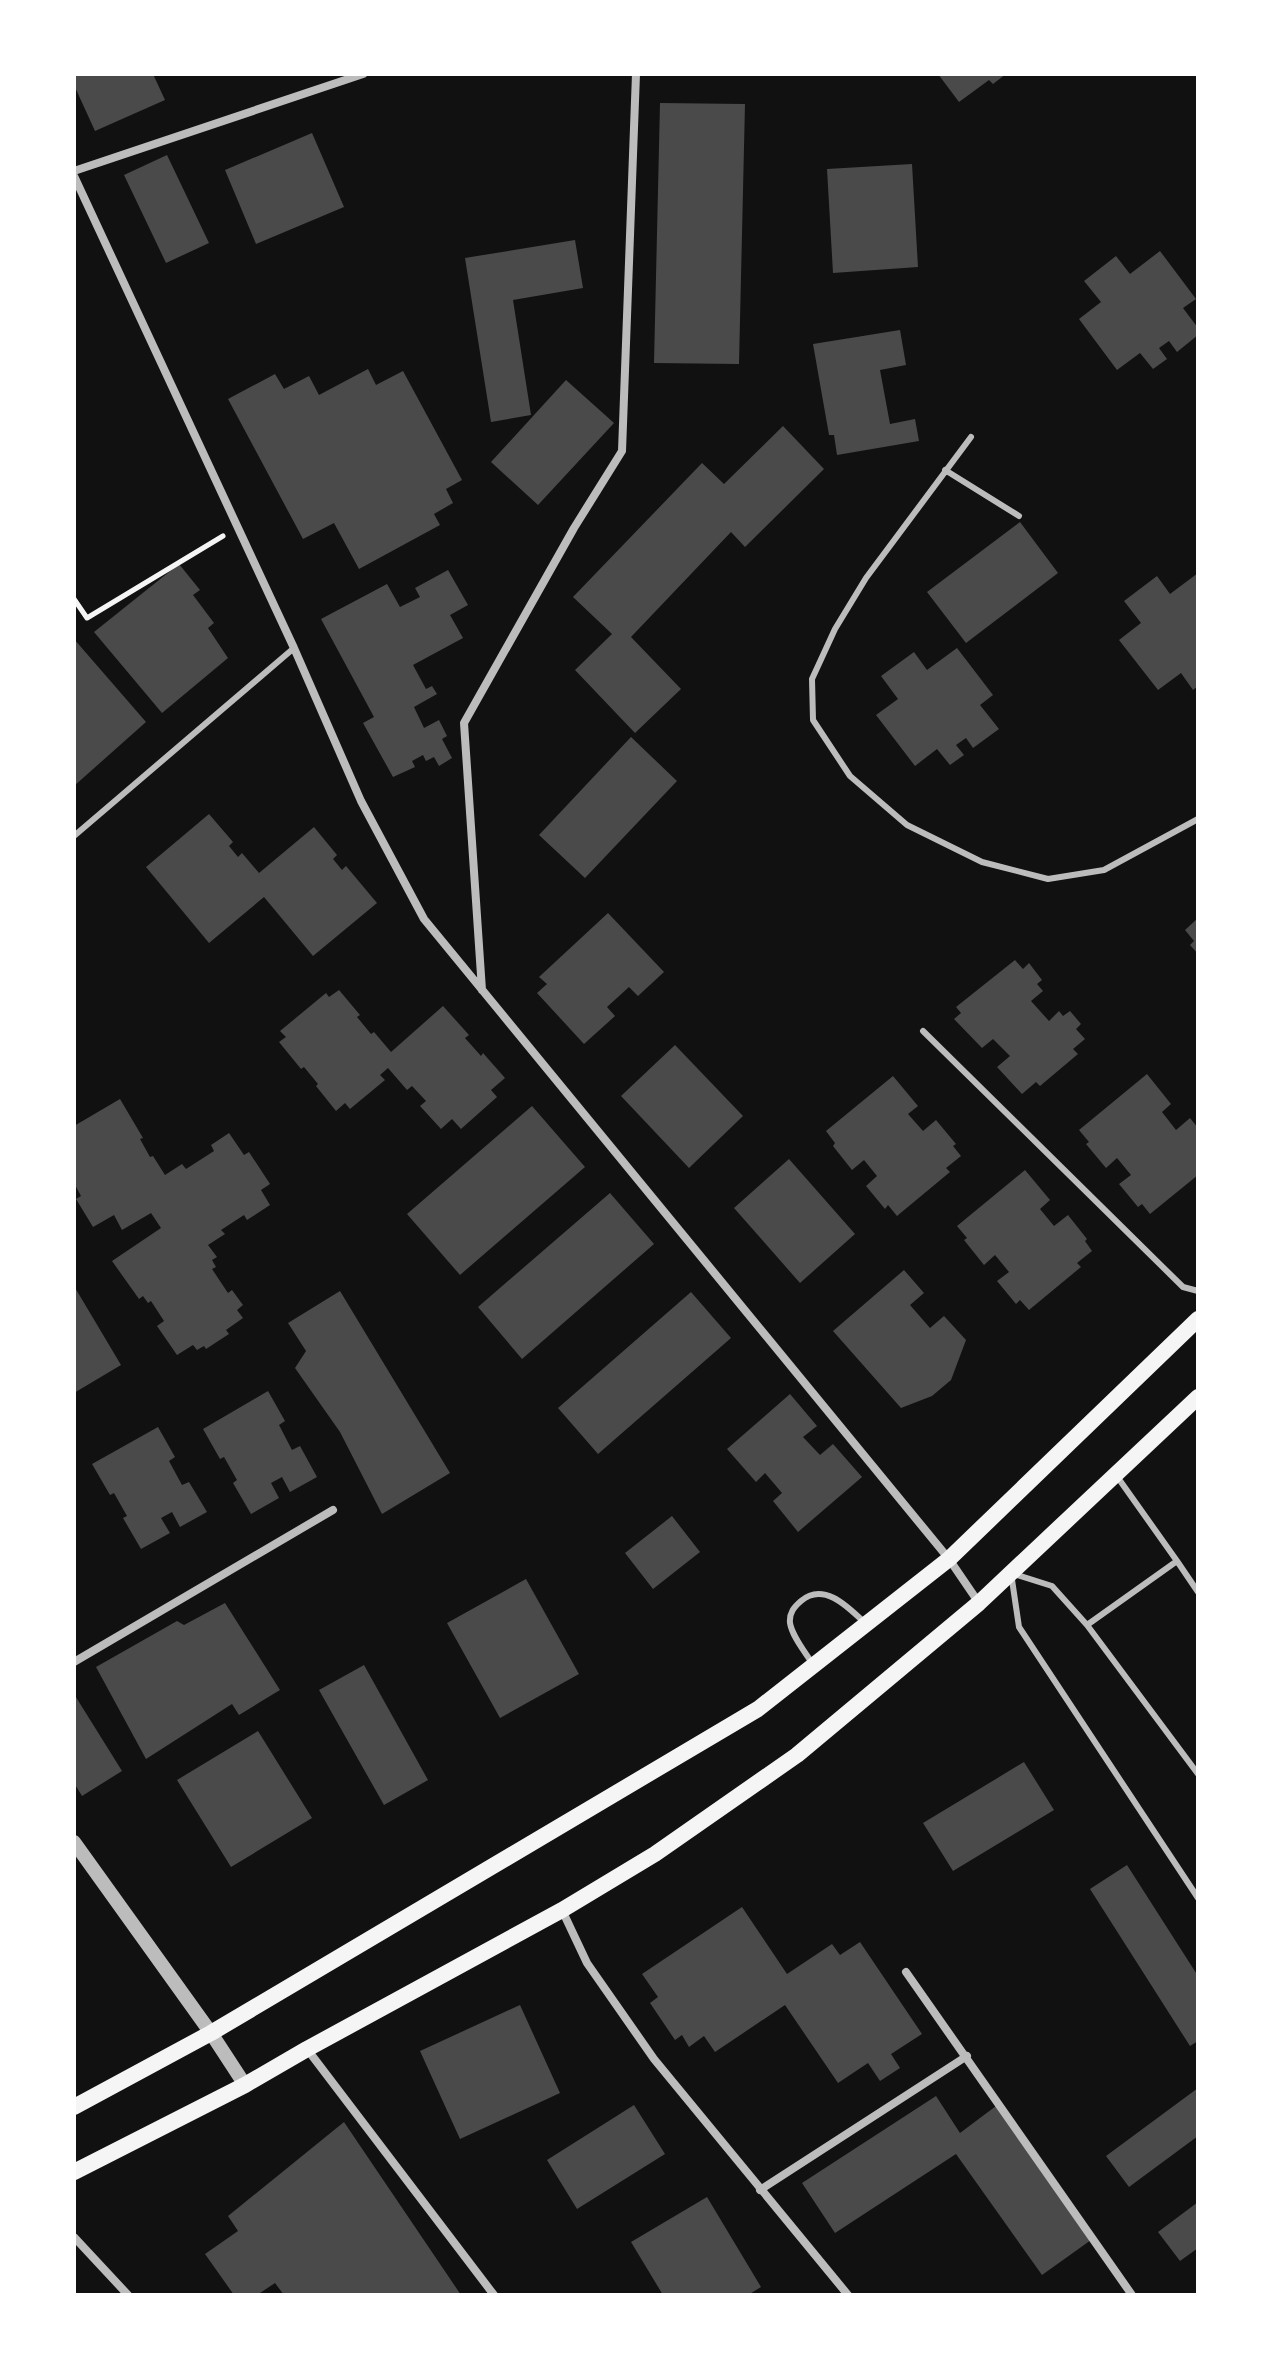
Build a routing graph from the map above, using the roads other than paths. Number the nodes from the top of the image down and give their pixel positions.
1 (363, 74) edge
2 (636, 74) edge
3 (74, 174) edge
4 (971, 437) dead end
5 (945, 470) junction
6 (1019, 516) dead end
7 (294, 648) junction
8 (1198, 819) edge
9 (74, 836) edge
10 (483, 991) junction
11 (923, 1031) dead end
12 (1198, 1291) edge
13 (1198, 1319) edge
14 (1198, 1397) edge
15 (1116, 1475) junction
16 (333, 1510) dead end
17 (949, 1559) junction
18 (1177, 1561) junction
19 (1011, 1573) junction
20 (1198, 1592) edge
21 (979, 1603) junction
22 (866, 1624) junction
23 (1087, 1625) junction
24 (74, 1662) edge
25 (814, 1666) junction
26 (1198, 1774) edge
27 (74, 1842) edge
28 (1198, 1898) edge
29 (562, 1910) junction
30 (906, 1972) dead end
31 (211, 2033) junction
32 (307, 2049) junction
33 (967, 2056) junction
34 (245, 2085) junction
35 (74, 2107) edge
36 (74, 2172) edge
37 (760, 2190) junction
38 (74, 2237) edge
39 (128, 2295) edge
40 (494, 2295) edge
41 (848, 2295) edge
42 (1132, 2295) edge

1 - 3 street
2 - 10 street
3 - 7 street
4 - 5 lane
5 - 6 lane
5 - 8 lane
7 - 9 lane
7 - 10 street
10 - 17 street
11 - 12 lane
13 - 17 main road
14 - 15 main road
15 - 18 lane
15 - 19 main road
16 - 24 street
17 - 21 street
17 - 22 main road
18 - 20 lane
18 - 23 lane
19 - 21 main road
19 - 23 lane
19 - 28 lane
21 - 29 main road
22 - 25 main road
22 - 25 lane
23 - 26 lane
25 - 31 main road
27 - 31 street
29 - 32 main road
29 - 37 street
30 - 33 street
31 - 34 street
31 - 35 main road
32 - 34 main road
32 - 40 street
33 - 37 street
33 - 42 street
34 - 36 main road
37 - 41 street
38 - 39 street

